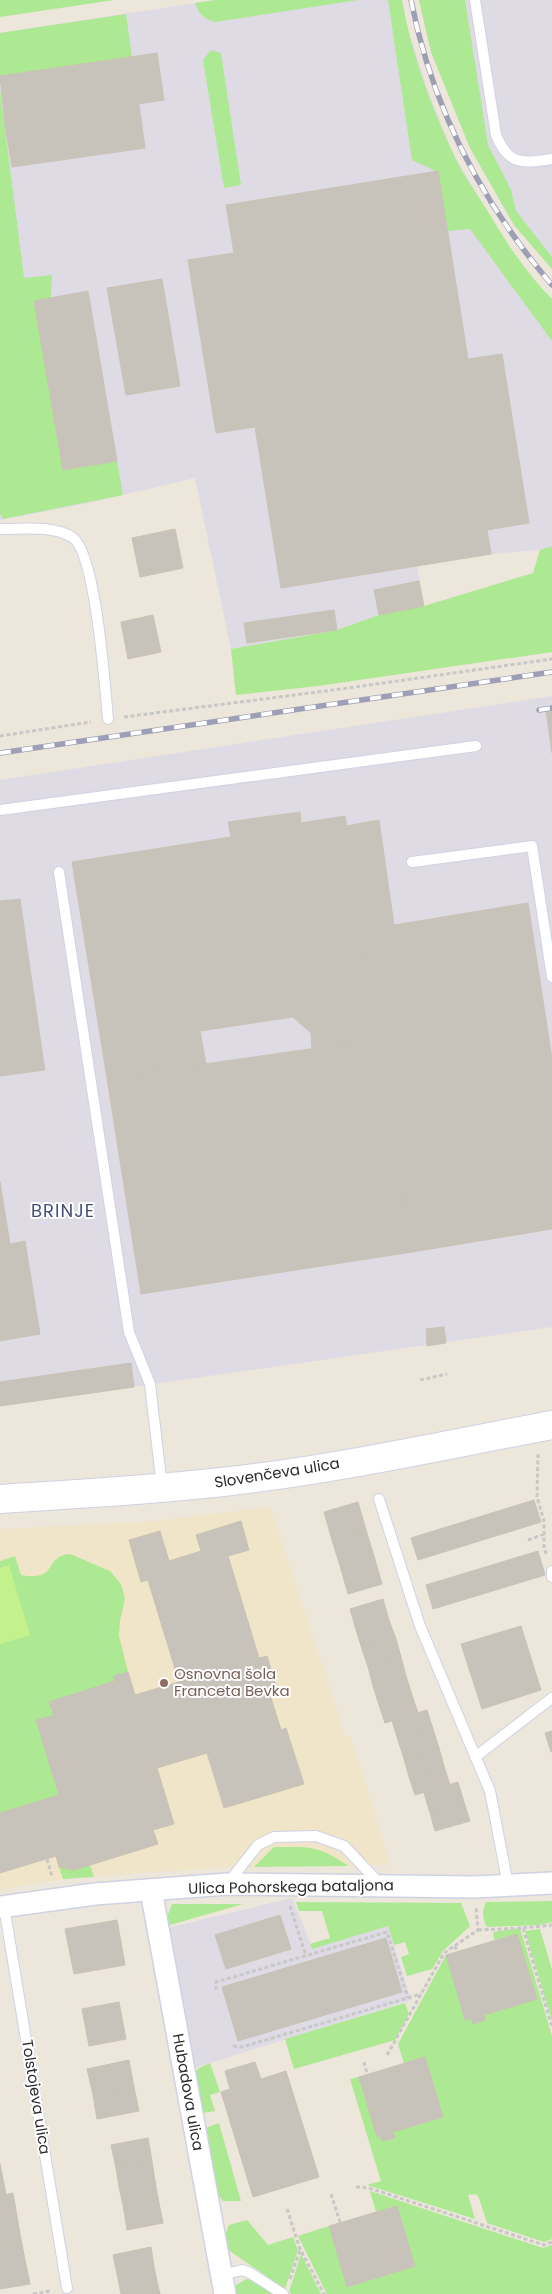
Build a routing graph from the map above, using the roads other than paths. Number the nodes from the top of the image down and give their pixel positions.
1 (475, 0) edge
2 (552, 159) edge
3 (0, 529) edge
4 (108, 719) road end
5 (476, 746) dead end
6 (0, 810) edge
7 (412, 862) dead end
8 (59, 872) dead end
9 (552, 977) edge
10 (552, 1426) edge
11 (162, 1488) junction
12 (0, 1499) edge
13 (379, 1499) dead end
14 (552, 1571) edge
15 (552, 1578) edge
16 (552, 1698) edge
17 (475, 1757) junction
18 (552, 1883) edge
19 (227, 1884) junction
20 (381, 1885) junction
21 (508, 1885) junction
22 (151, 1890) junction
23 (2, 1906) edge
24 (223, 2284) edge
25 (67, 2288) dead end
26 (285, 2290) edge

1 - 2 lane
3 - 4 lane
5 - 6 lane
7 - 9 lane
8 - 11 lane
10 - 11 street, Slovenčeva ulica
11 - 12 street, Slovenčeva ulica
13 - 17 lane
14 - 15 lane
16 - 17 lane
17 - 21 lane
18 - 21 street, Ulica Pohorskega bataljona
19 - 20 street, Ulica Pohorskega bataljona
19 - 20 lane
19 - 22 street, Ulica Pohorskega bataljona
20 - 21 street, Ulica Pohorskega bataljona
22 - 23 street, Ulica Pohorskega bataljona
22 - 24 street, Hubadova ulica
23 - 25 lane, Tolstojeva ulica
24 - 26 lane

